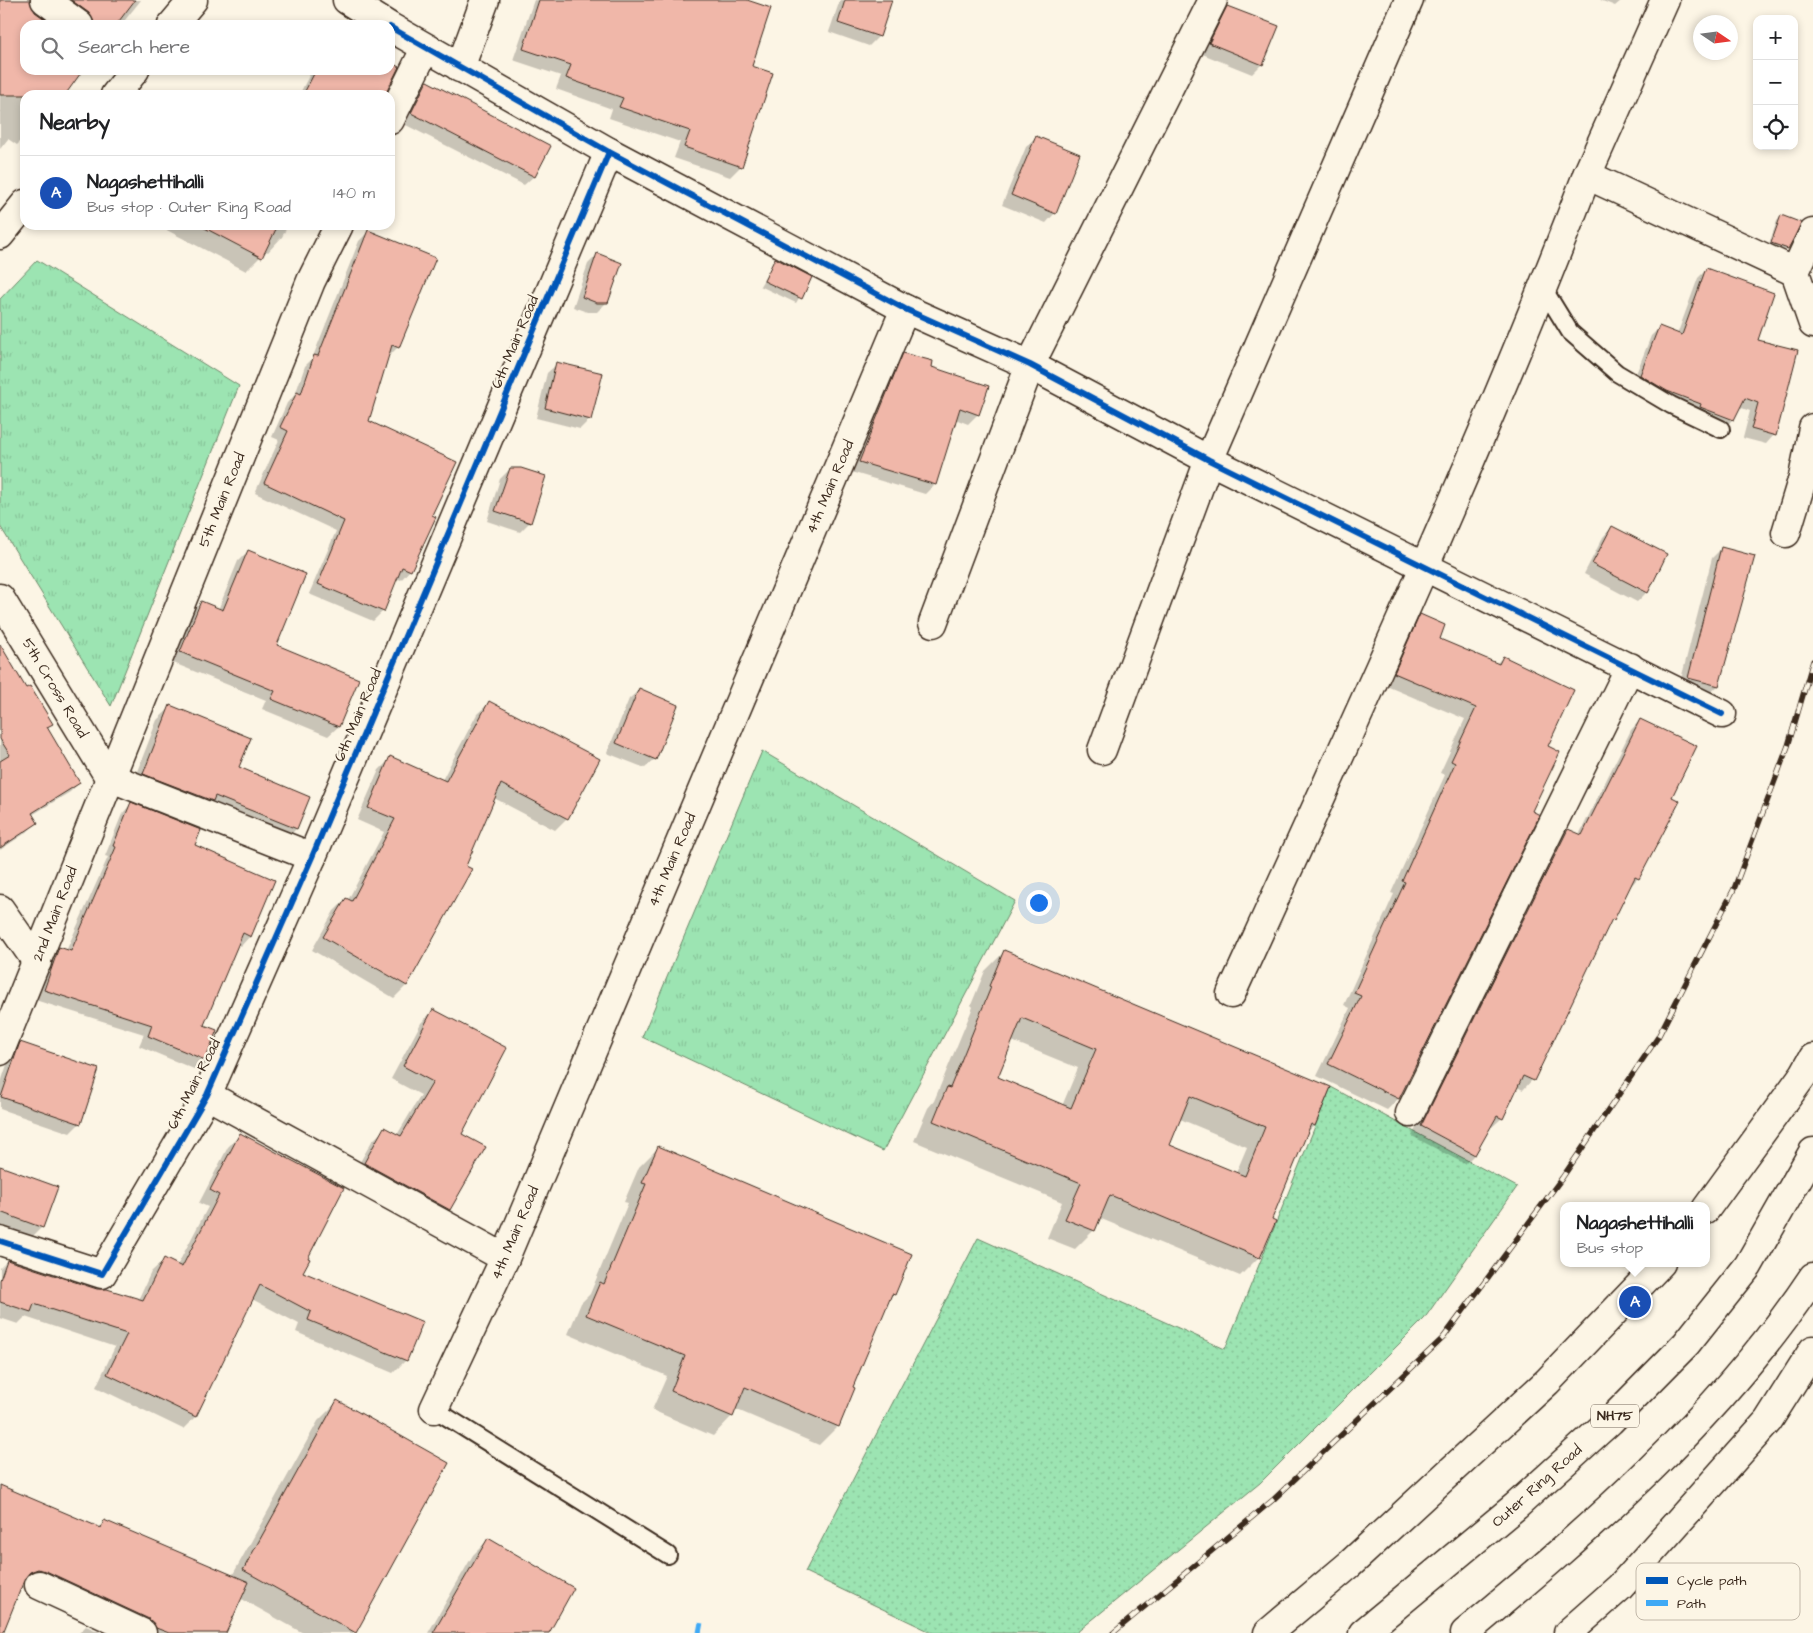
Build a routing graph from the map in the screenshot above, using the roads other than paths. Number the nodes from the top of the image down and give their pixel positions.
1 (45, 0) edge
2 (193, 0) edge
3 (347, 0) edge
4 (485, 0) edge
5 (1213, 0) edge
6 (1409, 0) edge
7 (1665, 0) edge
8 (72, 20) edge
9 (176, 20) edge
10 (379, 20) edge
11 (395, 30) edge
12 (425, 49) junction
13 (460, 68) junction
14 (131, 75) edge
15 (119, 90) edge
16 (395, 110) edge
17 (608, 152) junction
18 (1587, 175) junction
19 (20, 210) edge
20 (336, 230) edge
21 (1813, 233) edge
22 (0, 234) edge
23 (1795, 272) junction
24 (1543, 288) junction
25 (905, 309) junction
26 (1813, 324) edge
27 (1030, 365) junction
28 (1813, 428) edge
29 (1721, 429) dead end
30 (1209, 460) junction
31 (1786, 533) dead end
32 (1426, 566) junction
33 (0, 598) edge
34 (933, 623) dead end
35 (1630, 667) junction
36 (1722, 714) dead end
37 (1102, 750) dead end
38 (109, 777) junction
39 (312, 857) junction
40 (0, 909) edge
41 (37, 962) junction
42 (1231, 994) dead end
43 (10, 998) edge
44 (0, 1051) edge
45 (1813, 1058) edge
46 (206, 1095) junction
47 (1410, 1113) dead end
48 (1813, 1152) edge
49 (1710, 1203) edge
50 (0, 1241) edge
51 (505, 1258) junction
52 (1657, 1267) edge
53 (1813, 1277) edge
54 (1813, 1350) edge
55 (434, 1409) joint
56 (668, 1555) dead end
57 (1641, 1563) edge
58 (1636, 1568) edge
59 (39, 1585) dead end
60 (142, 1633) edge
61 (1268, 1633) edge
62 (1363, 1633) edge
63 (1464, 1633) edge
64 (1568, 1633) edge

1 - 8 main road
2 - 9 main road
3 - 10 main road
4 - 13 main road
5 - 27 main road
6 - 30 main road
7 - 18 main road
11 - 12 main road
12 - 13 main road
12 - 16 main road
13 - 17 main road
14 - 15 main road
17 - 25 main road
17 - 39 main road, 6th Main Road
18 - 23 main road
18 - 24 main road
19 - 22 main road
20 - 38 main road, 5th Main Road
21 - 23 main road
23 - 26 main road
24 - 29 lane
24 - 32 main road
25 - 27 main road
25 - 51 main road, 4th Main Road
27 - 30 main road
27 - 34 main road
28 - 31 main road
30 - 32 main road
30 - 37 main road
32 - 35 main road
32 - 42 main road
33 - 38 main road, 5th Cross Road
35 - 36 main road
35 - 47 main road
38 - 39 main road
38 - 41 main road, 2nd Main Road
39 - 46 main road, 6th Main Road
40 - 41 main road
41 - 43 main road, 2nd Main Road
43 - 44 main road, 2nd Main Road
45 - 49 main road
46 - 50 main road, 6th Main Road
46 - 51 main road
48 - 62 main road, Outer Ring Road / NH75
51 - 55 main road, 4th Main Road
52 - 61 main road
53 - 63 main road
54 - 57 main road
55 - 56 lane
58 - 64 main road
59 - 60 main road

